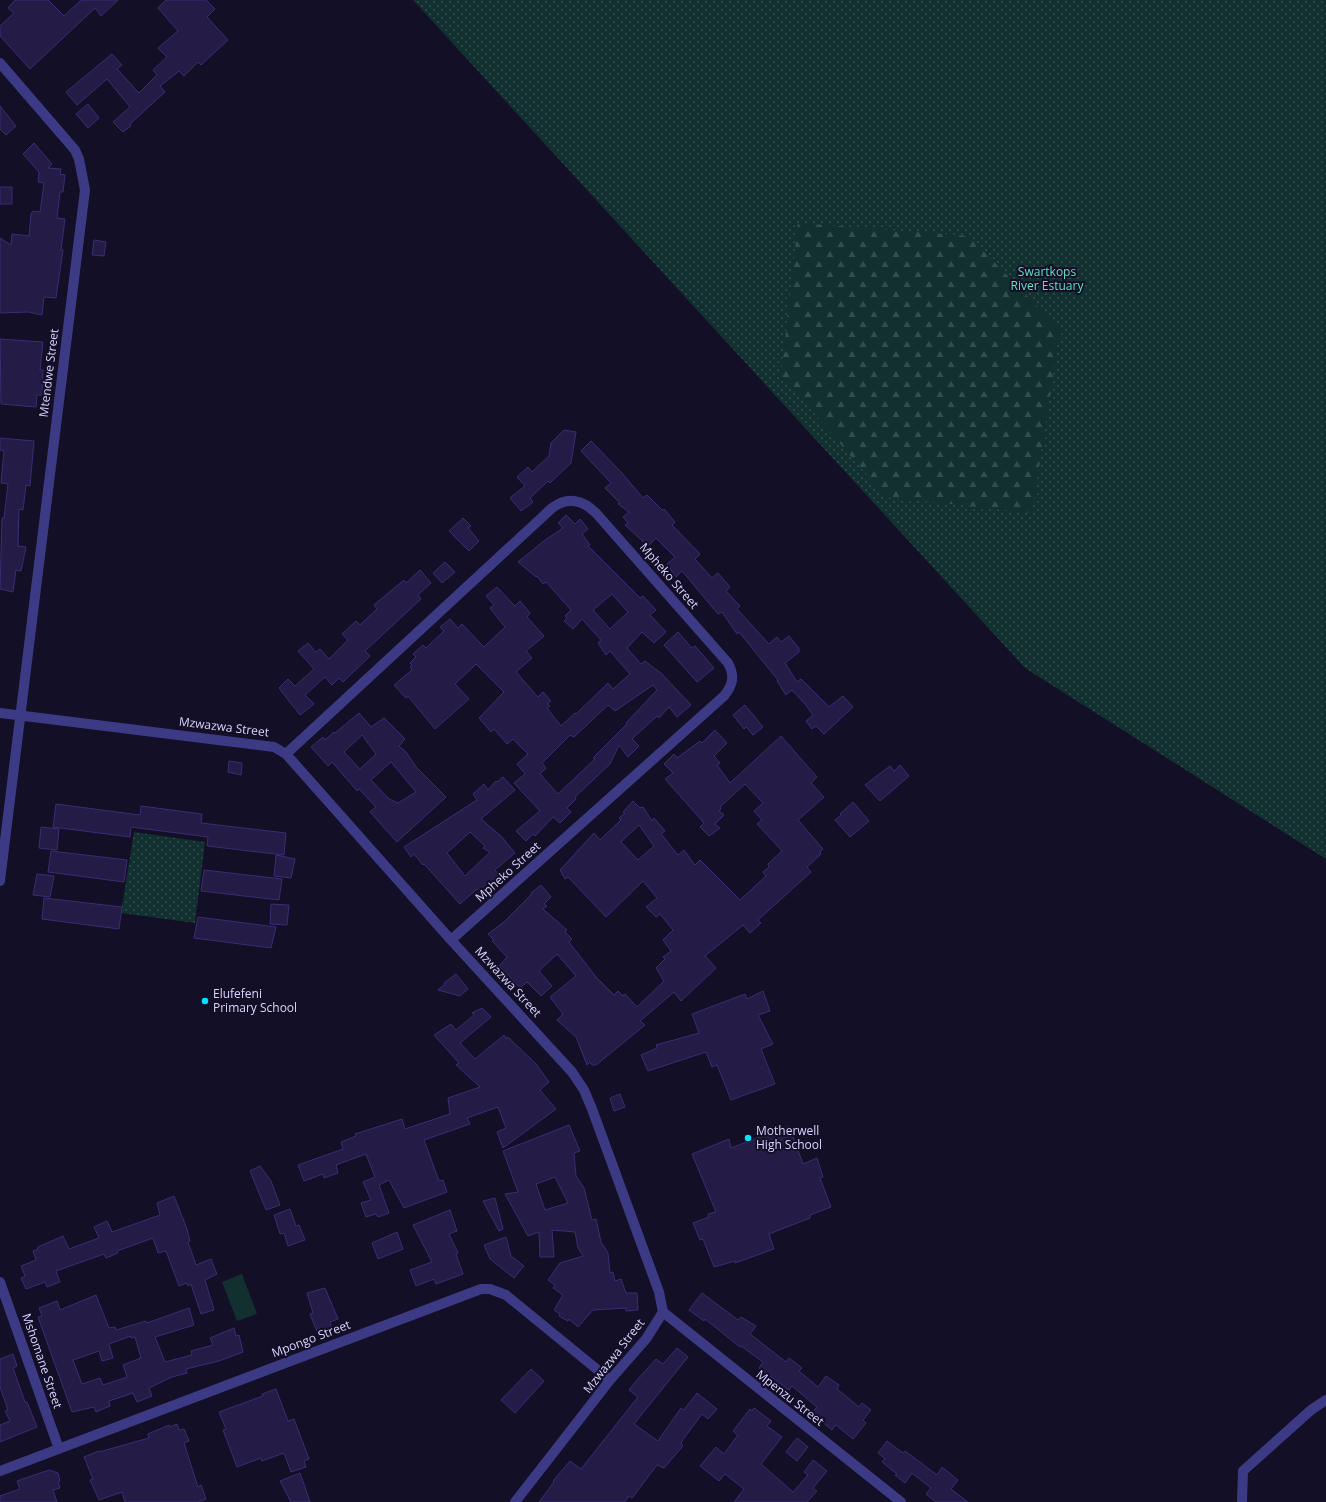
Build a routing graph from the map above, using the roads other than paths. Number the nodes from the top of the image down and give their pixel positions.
1 (0, 62) edge
2 (0, 713) edge
3 (20, 716) junction
4 (286, 754) junction
5 (0, 881) edge
6 (451, 940) junction
7 (0, 1282) edge
8 (663, 1312) junction
9 (610, 1380) junction
10 (1326, 1400) edge
11 (59, 1449) junction
12 (0, 1471) edge
13 (515, 1502) edge
14 (901, 1502) edge
15 (1242, 1502) edge

1 - 3 street, Mtendwe Street
2 - 3 street, Mzwazwa Street
3 - 4 street, Mzwazwa Street
3 - 5 street
4 - 6 street, Mzwazwa Street
4 - 6 street, Mpheko Street
6 - 8 street, Mzwazwa Street
7 - 11 street, Mshomane Street
8 - 9 street, Mzwazwa Street
8 - 14 street, Mpenzu Street
9 - 11 street, Mpongo Street
9 - 13 street, Mzwazwa Street
10 - 15 street
11 - 12 street, Mpongo Street

